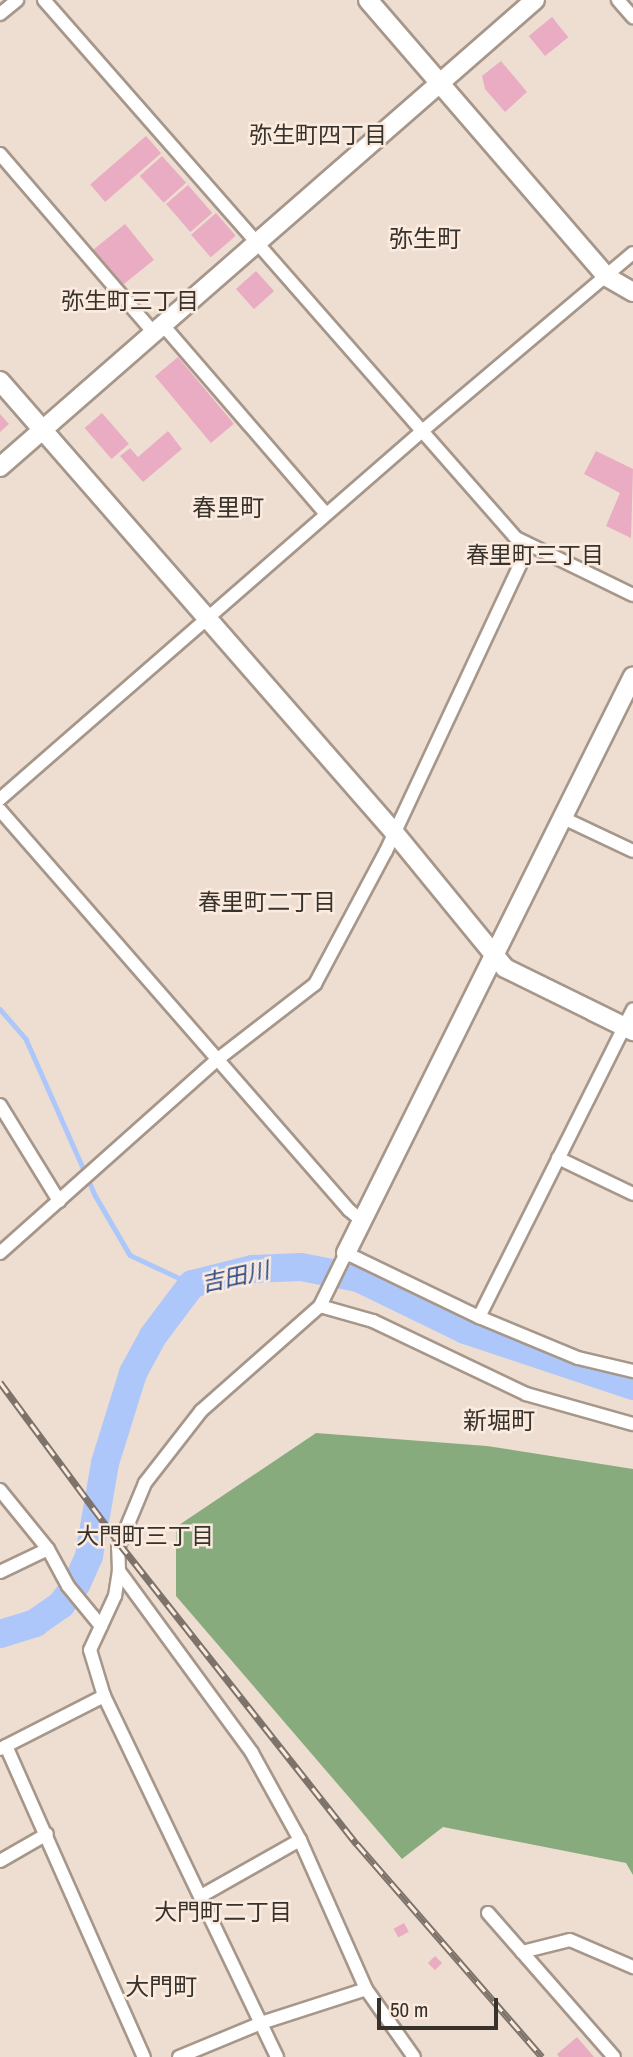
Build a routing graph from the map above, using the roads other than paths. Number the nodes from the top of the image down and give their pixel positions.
1 (17, 0) edge
2 (44, 0) edge
3 (368, 0) edge
4 (535, 0) edge
5 (618, 0) edge
6 (0, 15) edge
7 (633, 17) edge
8 (440, 82) junction
9 (0, 154) edge
10 (256, 242) junction
11 (633, 253) edge
12 (607, 277) junction
13 (633, 292) edge
14 (158, 328) junction
15 (0, 381) edge
16 (43, 430) junction
17 (421, 432) junction
18 (0, 467) edge
19 (326, 514) junction
20 (529, 546) junction
21 (633, 595) edge
22 (207, 618) junction
23 (633, 676) edge
24 (0, 799) edge
25 (0, 810) edge
26 (563, 818) junction
27 (393, 831) junction
28 (633, 850) edge
29 (495, 955) junction
30 (633, 1009) edge
31 (629, 1029) edge
32 (218, 1059) junction
33 (0, 1105) edge
34 (558, 1158) junction
35 (633, 1194) edge
36 (59, 1201) junction
37 (362, 1221) junction
38 (0, 1253) edge
39 (342, 1259) junction
40 (322, 1302) junction
41 (479, 1317) junction
42 (633, 1371) edge
43 (633, 1424) edge
44 (0, 1490) edge
45 (48, 1549) junction
46 (119, 1571) junction
47 (0, 1572) edge
48 (97, 1623) junction
49 (104, 1696) junction
50 (3, 1747) edge
51 (47, 1834) junction
52 (300, 1840) junction
53 (0, 1861) edge
54 (201, 1896) junction
55 (488, 1913) dead end
56 (522, 1952) junction
57 (633, 1967) edge
58 (366, 1989) junction
59 (261, 2023) junction
60 (144, 2057) edge
61 (178, 2057) edge
62 (277, 2057) edge
63 (414, 2057) edge
64 (614, 2057) edge

1 - 6 street
2 - 10 street
3 - 8 street
4 - 8 street
5 - 7 street
8 - 10 street
8 - 12 street
9 - 14 street
10 - 14 street
10 - 17 street
11 - 12 street
12 - 13 street
12 - 17 street
14 - 16 street
14 - 19 street
15 - 16 street
16 - 18 street
16 - 22 street
17 - 19 street
17 - 20 street
19 - 22 street
20 - 21 street
20 - 27 street
22 - 24 street
22 - 27 street
23 - 26 street
25 - 32 street
26 - 28 street
26 - 29 street
27 - 29 street
27 - 32 street
29 - 31 street
29 - 37 street
30 - 31 street
31 - 34 street
32 - 36 street
32 - 37 street
33 - 36 street
34 - 35 street
34 - 41 street
36 - 38 street
37 - 39 street
39 - 40 street
39 - 41 street
40 - 43 street
40 - 46 street
41 - 42 street
44 - 45 street
45 - 47 street
45 - 48 street
46 - 48 street
46 - 52 street
48 - 49 street
49 - 50 street
49 - 54 street
50 - 51 street
51 - 53 street
51 - 60 street
52 - 54 street
52 - 58 street
54 - 59 street
55 - 56 street
56 - 57 street
56 - 64 street
58 - 59 street
58 - 63 street
59 - 61 street
59 - 62 street

